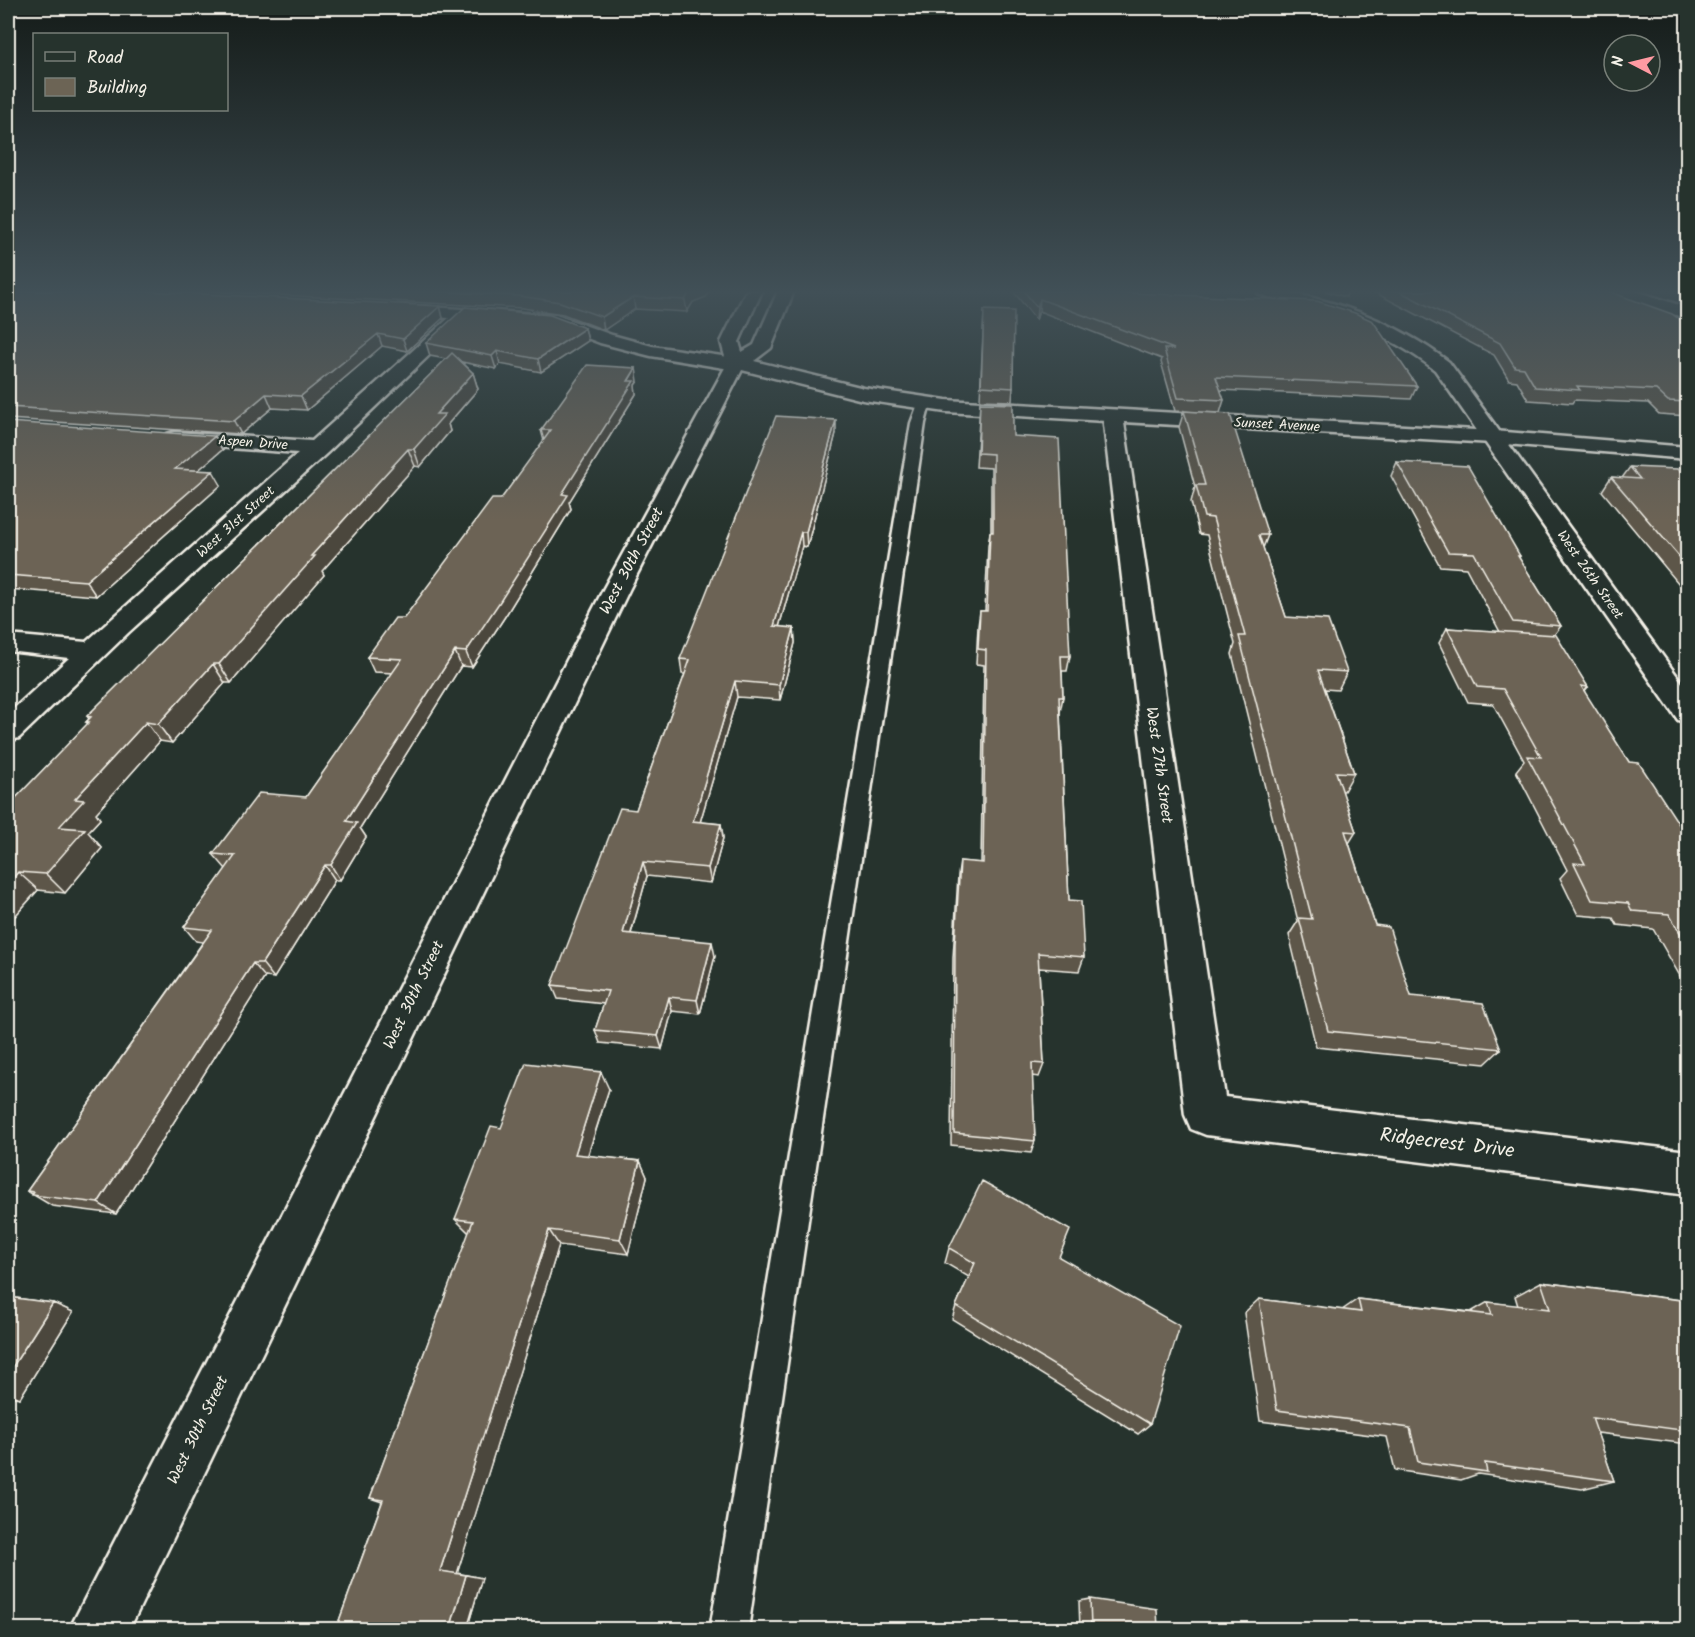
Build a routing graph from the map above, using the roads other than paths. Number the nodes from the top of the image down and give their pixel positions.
1 (405, 367) edge
2 (734, 367) edge
3 (759, 367) edge
4 (1443, 367) edge
5 (924, 404) junction
6 (1113, 416) junction
7 (158, 437) edge
8 (1493, 437) junction
9 (319, 448) junction
10 (1688, 453) edge
11 (8, 643) edge
12 (91, 651) junction
13 (1688, 712) edge
14 (8, 731) edge
15 (1206, 1115) joint
16 (1688, 1173) edge
17 (98, 1629) edge
18 (729, 1629) edge

1 - 9 street, West 31st Street
2 - 17 street, West 30th Street
3 - 5 street, Sunset Avenue
4 - 8 street, West 26th Street
5 - 6 street, Sunset Avenue
5 - 18 lane
6 - 8 street, Sunset Avenue
6 - 15 street, West 27th Street
7 - 9 street, Aspen Drive
8 - 10 street, Sunset Avenue
8 - 13 street, West 26th Street
9 - 12 street, West 31st Street
11 - 12 street
12 - 14 street, West 31st Street
15 - 16 street, Ridgecrest Drive

